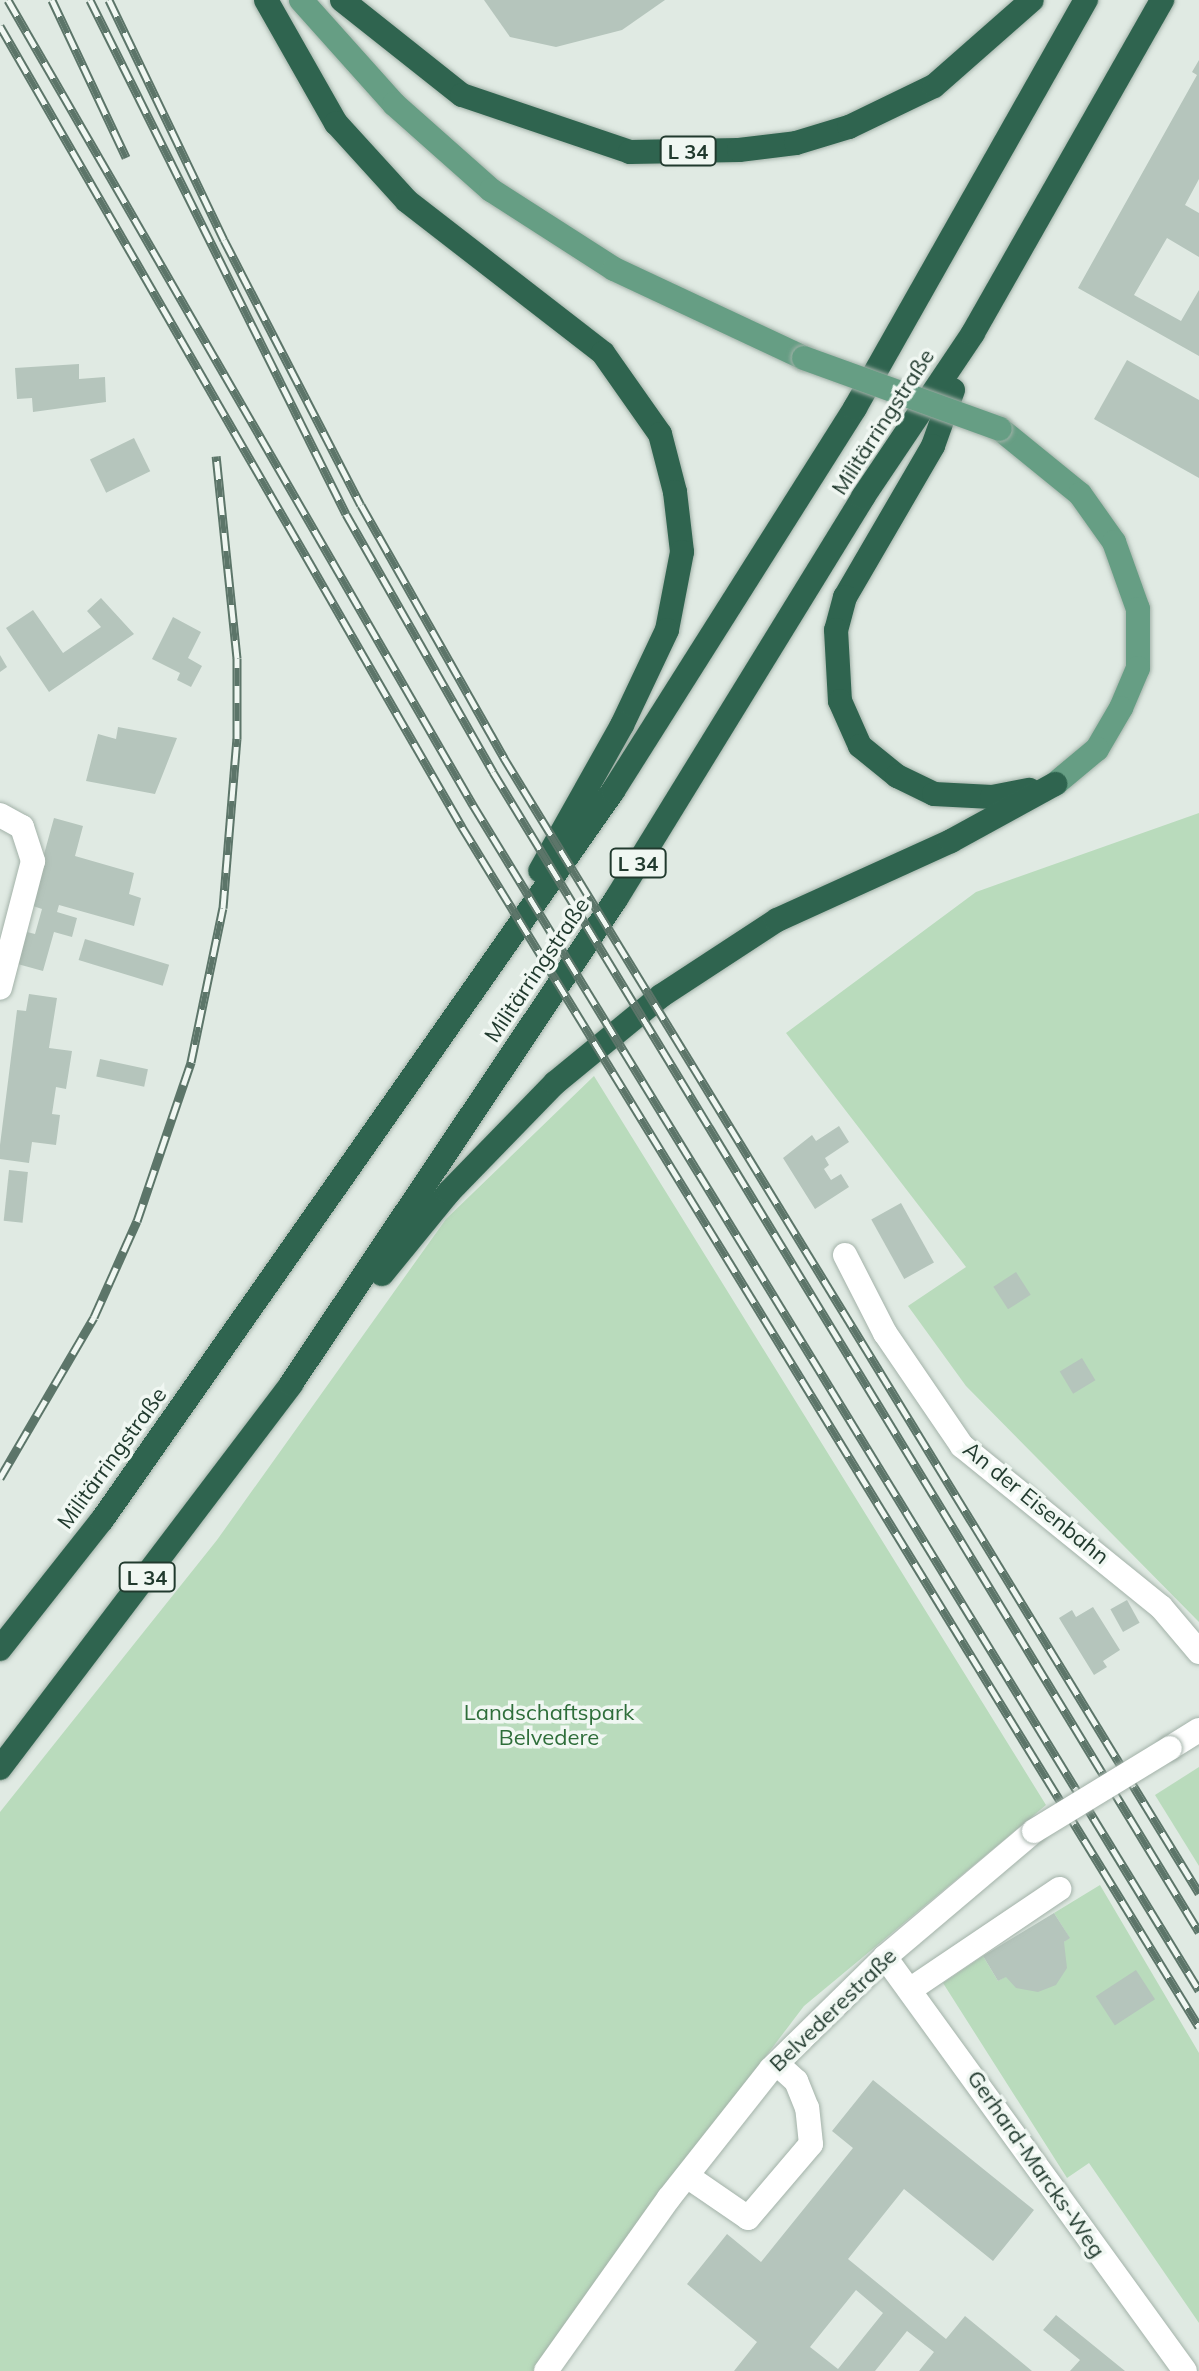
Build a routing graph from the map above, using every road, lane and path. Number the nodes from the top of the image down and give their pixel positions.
1 (266, 0) edge
2 (301, 0) edge
3 (342, 0) edge
4 (1032, 0) edge
5 (1086, 0) edge
6 (1162, 0) edge
7 (973, 333) junction
8 (1055, 784) junction
9 (0, 815) edge
10 (0, 988) edge
11 (474, 988) junction
12 (845, 1255) dead end
13 (291, 1384) junction
14 (0, 1649) edge
15 (1199, 1652) edge
16 (1199, 1730) edge
17 (0, 1768) edge
18 (1059, 1889) dead end
19 (885, 1957) junction
20 (911, 1989) junction
21 (777, 2064) junction
22 (687, 2176) junction
23 (546, 2371) edge
24 (1185, 2371) edge

1 - 11 highway, L 34
2 - 8 main road, L 34, bridge
3 - 4 highway, L 34
5 - 11 highway, Militärringstraße / L 34
6 - 7 highway, Militärringstraße / L 34
7 - 8 highway, L 34
7 - 13 highway, Militärringstraße / L 34
8 - 13 highway, L 34
9 - 10 street
11 - 14 highway, Militärringstraße / L 34
12 - 15 street, An der Eisenbahn
13 - 17 highway, Militärringstraße / L 34
16 - 19 street, Belvederestraße, bridge
18 - 20 street
19 - 20 street, Gerhard-Marcks-Weg
19 - 21 street, Belvederestraße
20 - 24 street, Gerhard-Marcks-Weg
21 - 22 street, Belvederestraße
21 - 22 street
22 - 23 street, Belvederestraße

